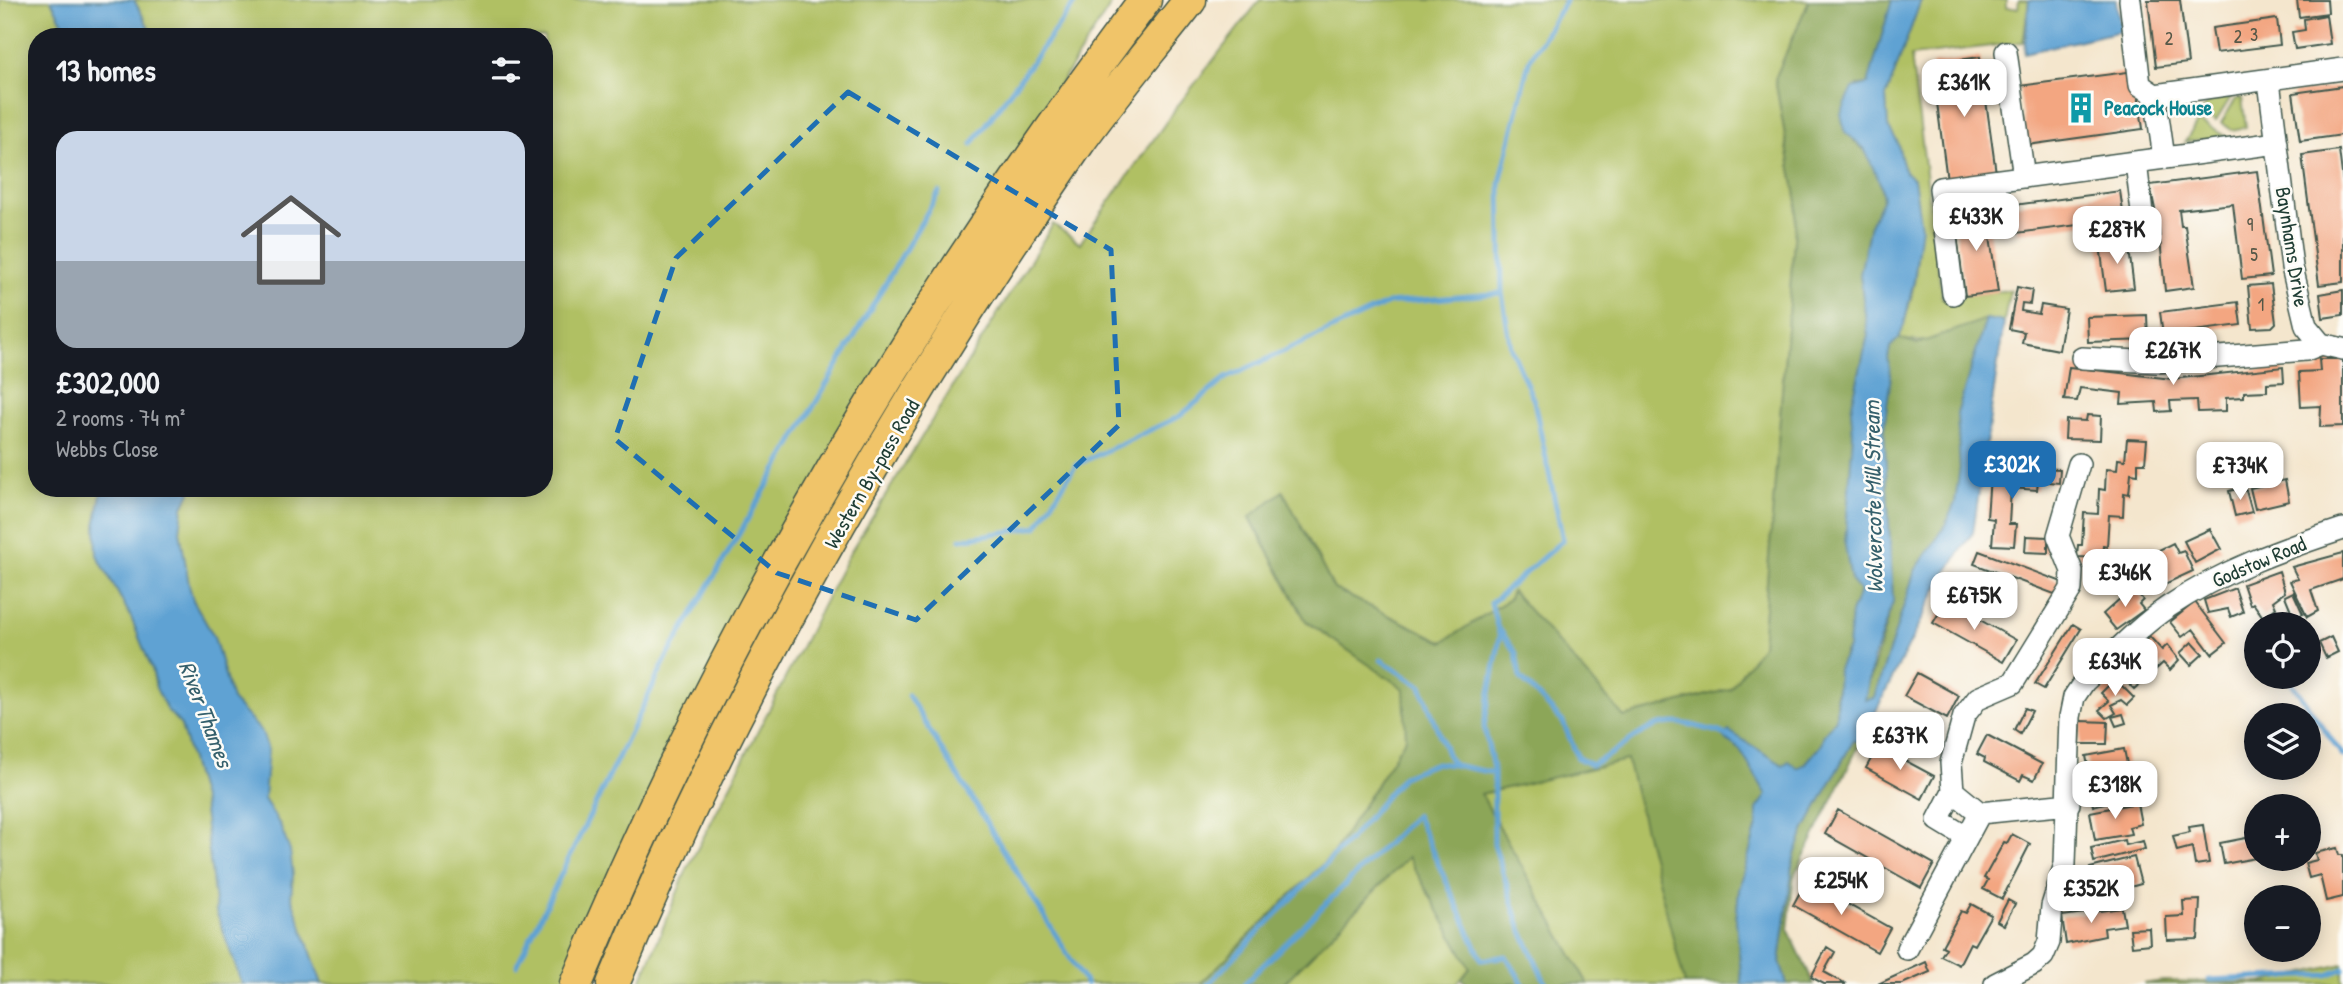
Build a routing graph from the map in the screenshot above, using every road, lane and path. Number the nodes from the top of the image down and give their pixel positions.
1 (1145, 0) edge
2 (1190, 0) edge
3 (2130, 0) edge
4 (2006, 52) dead end
5 (2343, 69) edge
6 (2269, 81) junction
7 (2155, 95) junction
8 (2277, 143) junction
9 (2164, 158) junction
10 (2136, 162) junction
11 (2024, 177) junction
12 (2145, 238) dead end
13 (1953, 294) dead end
14 (2321, 344) junction
15 (2343, 349) edge
16 (2082, 358) dead end
17 (2079, 464) dead end
18 (2343, 530) edge
19 (1953, 791) junction
20 (2069, 804) junction
21 (1980, 813) junction
22 (1966, 837) junction
23 (1907, 949) dead end
24 (576, 984) edge
25 (613, 984) edge
26 (1994, 984) edge

1 - 24 highway, Western By-pass Road
2 - 25 highway, Western By-pass Road
3 - 7 street
4 - 11 street
5 - 6 street
6 - 7 street
6 - 8 street, Baynhams Drive
7 - 9 street
8 - 9 street
8 - 14 street, Baynhams Drive
9 - 10 street
10 - 11 street
10 - 12 street
11 - 13 street
14 - 15 street
14 - 16 street
17 - 19 street
18 - 20 street, Godstow Road
19 - 21 street
19 - 22 street
20 - 21 street
20 - 26 street, Godstow Road
21 - 22 street
22 - 23 street

